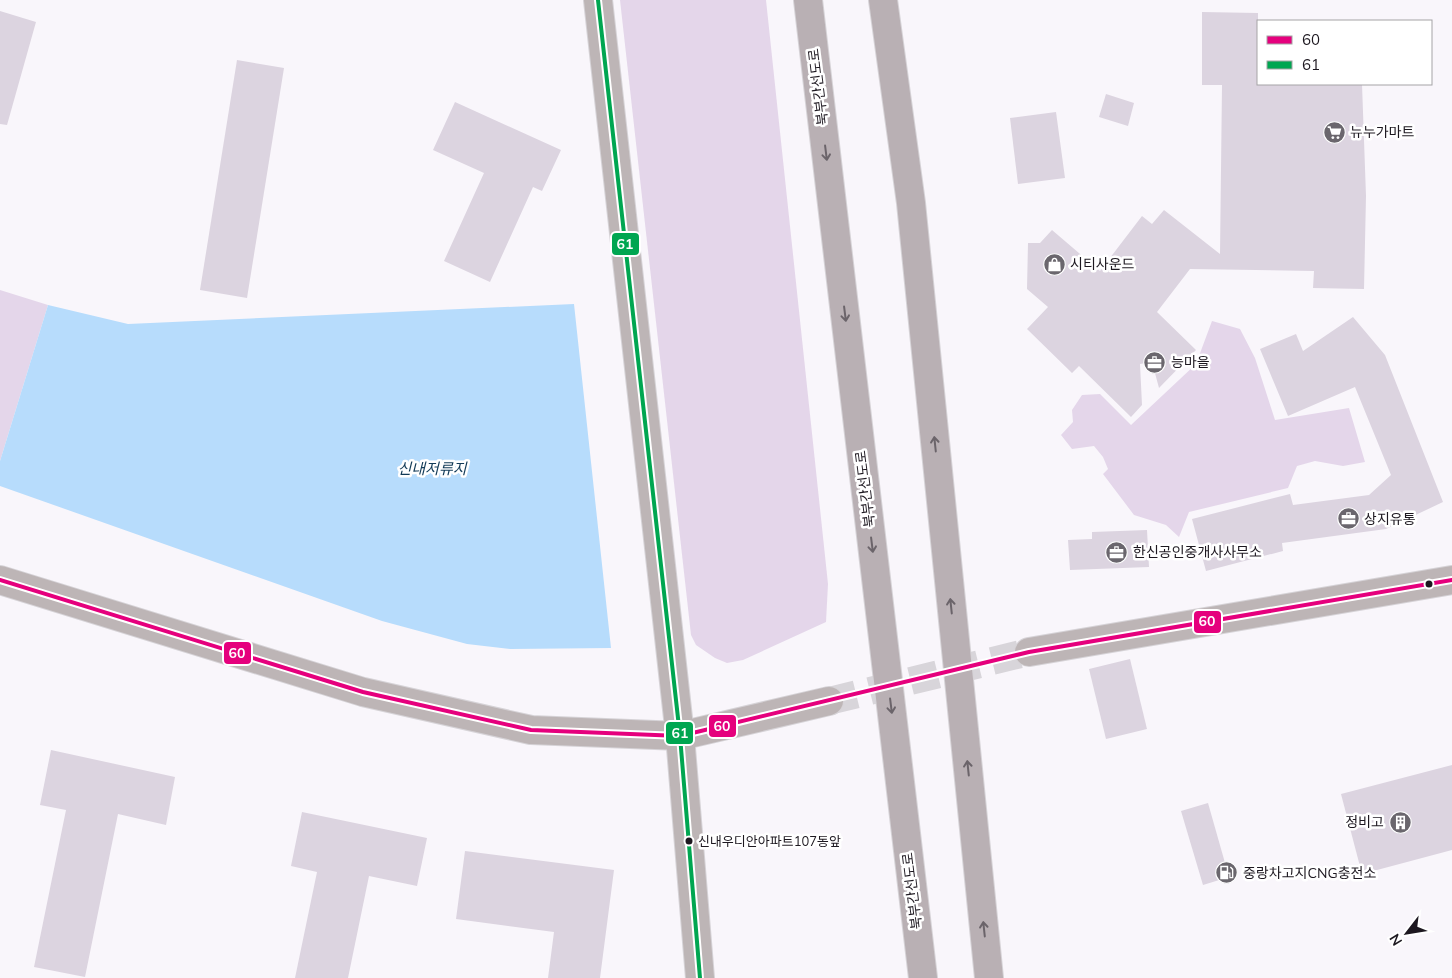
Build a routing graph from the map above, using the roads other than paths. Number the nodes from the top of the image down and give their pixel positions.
1 (598, 0) edge
2 (808, 0) edge
3 (883, 0) edge
4 (0, 580) edge
5 (1452, 580) edge
6 (1029, 652) tunnel mouth
7 (829, 700) tunnel mouth
8 (680, 736) junction
9 (700, 978) edge
10 (923, 978) edge
11 (989, 978) edge

1 - 8 street
2 -> 10 highway, 북부간선도로
11 -> 3 highway
4 - 8 street
5 - 6 street
7 - 8 street
8 - 9 street

